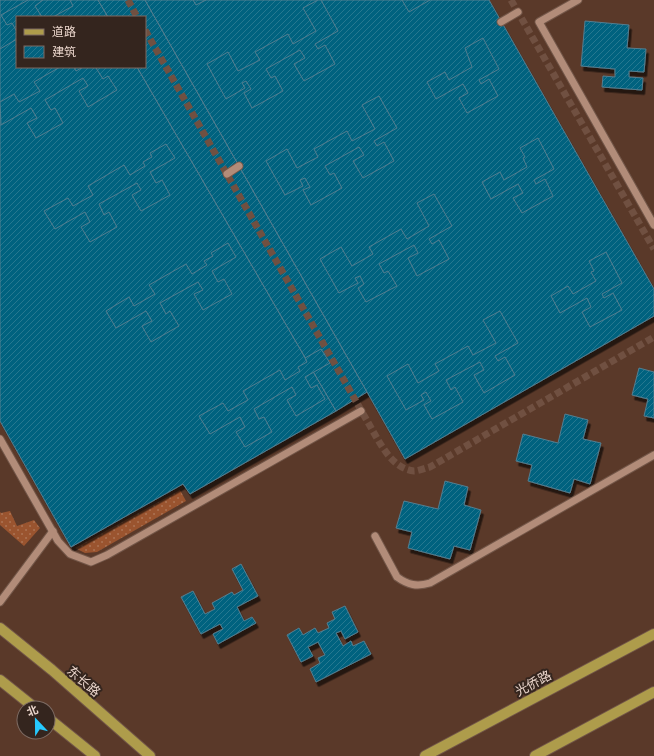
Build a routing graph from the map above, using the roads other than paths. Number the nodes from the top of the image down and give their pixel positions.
1 (578, 0) edge
2 (518, 12) dead end
3 (501, 22) dead end
4 (240, 166) dead end
5 (227, 174) dead end
6 (654, 225) edge
7 (361, 411) dead end
8 (0, 439) edge
9 (654, 455) edge
10 (53, 531) junction
11 (375, 536) dead end
12 (0, 602) edge
13 (0, 628) edge
14 (654, 634) edge
15 (0, 680) edge
16 (654, 692) edge
17 (26, 700) edge
18 (56, 724) edge
19 (96, 756) edge
20 (150, 756) edge
21 (425, 756) edge
22 (535, 756) edge

1 - 6 lane
2 - 3 lane
4 - 5 lane
7 - 10 lane
8 - 10 lane
9 - 11 lane
10 - 12 lane
13 - 20 main road, 东长路
14 - 21 main road, 光侨路
15 - 17 main road
16 - 22 main road
18 - 19 main road

